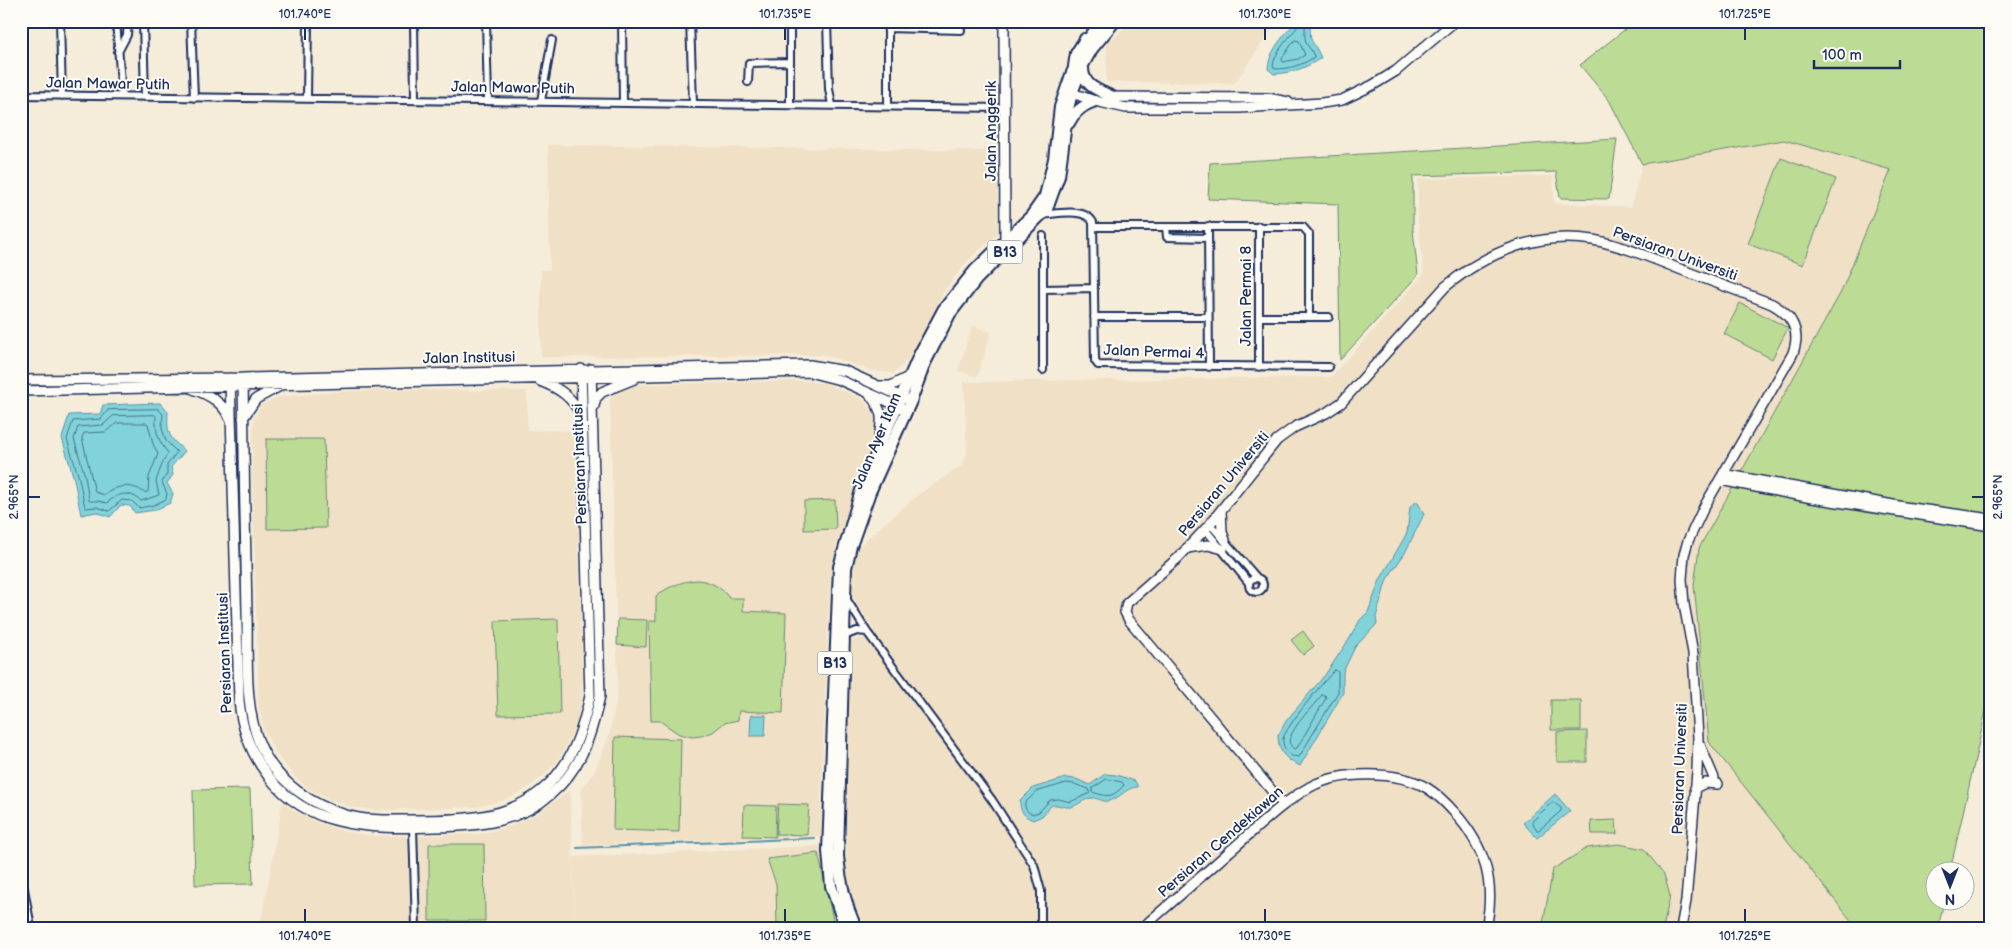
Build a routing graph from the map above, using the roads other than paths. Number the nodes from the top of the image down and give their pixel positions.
1 (60, 21) edge
2 (116, 21) edge
3 (128, 21) edge
4 (143, 21) edge
5 (191, 21) edge
6 (308, 21) edge
7 (414, 21) edge
8 (486, 21) edge
9 (622, 21) edge
10 (690, 21) edge
11 (826, 21) edge
12 (1004, 21) edge
13 (1095, 21) edge
14 (1102, 21) edge
15 (1115, 21) edge
16 (1454, 21) edge
17 (790, 22) edge
18 (727, 23) dead end
19 (887, 24) edge
20 (961, 30) dead end
21 (552, 40) dead end
22 (118, 52) junction
23 (790, 62) junction
24 (1083, 65) junction
25 (1070, 75) junction
26 (748, 82) dead end
27 (1071, 90) junction
28 (21, 95) edge
29 (62, 96) junction
30 (122, 96) junction
31 (145, 97) junction
32 (1113, 97) junction
33 (194, 98) junction
34 (307, 99) junction
35 (415, 99) junction
36 (1217, 99) junction
37 (488, 100) junction
38 (541, 101) junction
39 (1096, 101) junction
40 (622, 102) junction
41 (693, 103) junction
42 (790, 104) junction
43 (1298, 104) junction
44 (832, 105) junction
45 (888, 106) junction
46 (1004, 108) junction
47 (1218, 108) junction
48 (1065, 130) junction
49 (1051, 201) junction
50 (1060, 213) junction
51 (1041, 215) junction
52 (1208, 226) junction
53 (1259, 226) junction
54 (1093, 227) junction
55 (1166, 227) junction
56 (1043, 236) dead end
57 (1208, 238) junction
58 (1005, 240) junction
59 (1094, 288) junction
60 (1043, 289) junction
61 (1094, 317) junction
62 (1208, 317) junction
63 (1259, 317) junction
64 (1309, 317) junction
65 (1329, 317) dead end
66 (1209, 367) junction
67 (1259, 367) junction
68 (1329, 367) dead end
69 (1043, 370) dead end
70 (591, 373) junction
71 (581, 374) junction
72 (910, 376) junction
73 (639, 377) junction
74 (536, 379) junction
75 (21, 380) edge
76 (230, 382) junction
77 (243, 382) junction
78 (282, 385) junction
79 (877, 386) junction
80 (188, 387) junction
81 (21, 390) edge
82 (868, 393) junction
83 (904, 404) junction
84 (592, 414) junction
85 (582, 417) junction
86 (243, 418) junction
87 (231, 421) junction
88 (875, 458) junction
89 (1722, 477) junction
90 (1221, 510) junction
91 (1991, 519) edge
92 (1991, 526) edge
93 (1208, 527) junction
94 (1224, 545) junction
95 (1187, 548) junction
96 (1257, 578) junction
97 (1249, 583) junction
98 (845, 597) junction
99 (867, 632) junction
100 (844, 636) junction
101 (1698, 738) junction
102 (1695, 788) junction
103 (1273, 792) junction
104 (1296, 796) junction
105 (1283, 804) junction
106 (1267, 818) junction
107 (413, 828) junction
108 (21, 889) edge
109 (28, 928) edge
110 (416, 928) edge
111 (845, 928) edge
112 (856, 928) edge
113 (1041, 928) edge
114 (1142, 928) edge
115 (1486, 928) edge
116 (1681, 928) edge

1 - 29 street
2 - 22 street
3 - 22 street
4 - 31 street
5 - 33 street
6 - 34 street
7 - 35 street
8 - 37 street
9 - 40 street
10 - 41 street
11 - 44 street
12 - 46 street, Jalan Anggerik
13 - 25 street
14 - 25 main road, B13
15 - 24 main road, Jalan Ayer Itam / B13
16 - 43 street
17 - 18 street
17 - 23 street
19 - 20 street
19 - 45 street
21 - 38 street
22 - 30 street
23 - 26 street
23 - 42 street
24 - 27 main road, Jalan Ayer Itam / B13
24 - 32 main road
25 - 27 main road, B13
27 - 32 street
27 - 39 street
27 - 48 main road, Jalan Ayer Itam / B13
27 - 58 main road, Jalan Ayer Itam / B13
28 - 29 street, Jalan Mawar Putih
29 - 30 street, Jalan Mawar Putih
30 - 31 street, Jalan Mawar Putih
31 - 33 street, Jalan Mawar Putih
32 - 36 street
33 - 34 street, Jalan Mawar Putih
34 - 35 street, Jalan Mawar Putih
35 - 37 street, Jalan Mawar Putih
36 - 43 street
36 - 47 street
37 - 38 street, Jalan Mawar Putih
38 - 40 street, Jalan Mawar Putih
39 - 47 street
39 - 48 main road
40 - 41 street, Jalan Mawar Putih
41 - 42 street, Jalan Mawar Putih
42 - 44 street, Jalan Mawar Putih
43 - 47 street
44 - 45 street, Jalan Mawar Putih
45 - 46 street, Jalan Mawar Putih
46 - 58 street, Jalan Anggerik
48 - 49 main road, Jalan Ayer Itam / B13
49 - 50 street
49 - 51 main road, Jalan Ayer Itam / B13
50 - 51 street
50 - 54 street
51 - 83 main road, Jalan Ayer Itam / B13
52 - 53 street
52 - 55 street
52 - 57 street
53 - 63 street, Jalan Permai 8
53 - 64 street
54 - 55 street
54 - 59 street, Jalan Permai 4
55 - 57 street
56 - 60 street
57 - 62 street
58 - 72 main road, Jalan Ayer Itam / B13
59 - 60 street
59 - 61 street, Jalan Permai 4
60 - 69 street
61 - 62 street
61 - 66 street, Jalan Permai 4
62 - 66 street
63 - 64 street
63 - 67 street, Jalan Permai 8
64 - 65 street
66 - 67 street, Jalan Permai 4
67 - 68 street, Jalan Permai 4
70 - 71 street, Jalan Institusi
70 - 73 street, Jalan Institusi
70 - 79 street, Jalan Institusi
70 - 84 street, Persiaran Institusi
71 - 74 street, Jalan Institusi
71 - 77 street, Jalan Institusi
71 - 85 street, Persiaran Institusi
72 - 79 street
72 - 83 main road, Jalan Ayer Itam / B13
73 - 82 street, Jalan Institusi
73 - 84 street
74 - 78 street, Jalan Institusi
74 - 85 street
75 - 76 street, Jalan Institusi
76 - 77 street, Jalan Institusi
76 - 80 street, Jalan Institusi
76 - 87 street, Persiaran Institusi
77 - 78 street, Jalan Institusi
77 - 86 street, Persiaran Institusi
78 - 86 street
79 - 83 street, Jalan Institusi
80 - 81 street, Jalan Institusi
80 - 87 street
82 - 83 street, Jalan Institusi
82 - 88 street
83 - 88 main road, Jalan Ayer Itam / B13
83 - 98 main road, Jalan Ayer Itam / B13
84 - 107 street, Persiaran Institusi
85 - 86 street, Persiaran Institusi
87 - 107 street, Persiaran Institusi
88 - 111 main road, Jalan Ayer Itam / B13
89 - 90 street, Persiaran Universiti
89 - 91 street
89 - 92 street
89 - 101 street, Persiaran Universiti
90 - 93 street, Persiaran Universiti
90 - 94 street
93 - 94 street
93 - 95 street, Persiaran Universiti
94 - 95 street
94 - 96 street
94 - 97 street
95 - 103 street, Persiaran Universiti
96 - 97 street
96 - 97 street
98 - 99 street
98 - 100 main road, Jalan Ayer Itam / B13
99 - 100 street
99 - 113 street
100 - 112 main road, Jalan Ayer Itam / B13
101 - 102 street, Persiaran Universiti
101 - 102 street
102 - 116 street, Persiaran Universiti
103 - 104 street
103 - 105 street, Persiaran Universiti
103 - 106 street
104 - 105 street, Persiaran Cendekiawan
104 - 115 street, Persiaran Cendekiawan
105 - 106 street, Persiaran Cendekiawan
106 - 114 street, Persiaran Cendekiawan
107 - 110 street
108 - 109 highway

